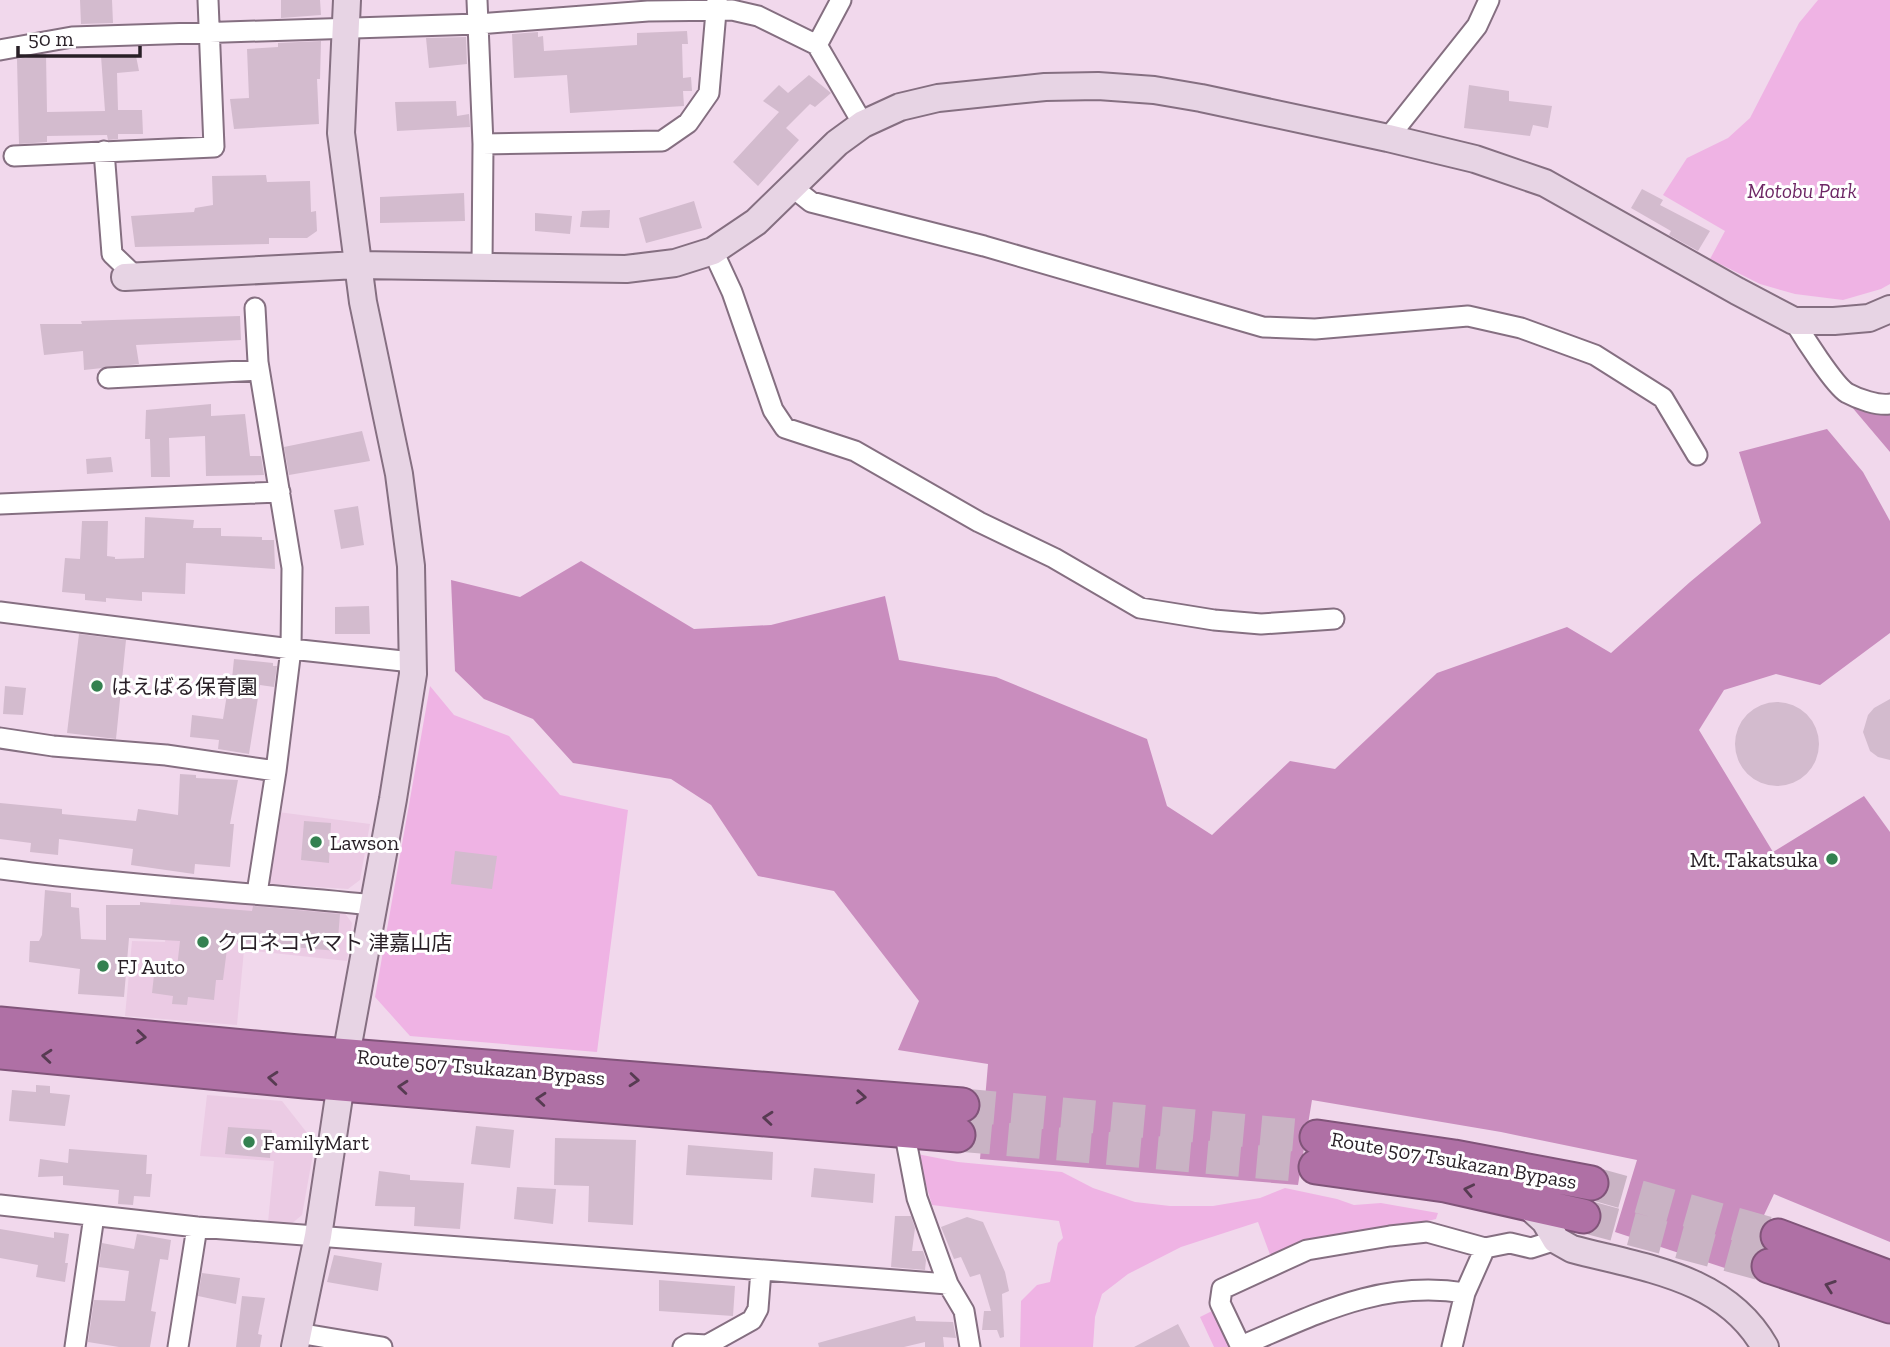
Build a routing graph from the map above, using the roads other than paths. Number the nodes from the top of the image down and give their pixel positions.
1 (208, 0) edge
2 (347, 0) edge
3 (477, 0) edge
4 (841, 0) edge
5 (1489, 0) edge
6 (716, 5) edge
7 (478, 24) junction
8 (344, 29) junction
9 (210, 33) junction
10 (817, 45) junction
11 (0, 50) edge
12 (863, 124) junction
13 (1388, 138) junction
14 (483, 144) junction
15 (104, 152) junction
16 (14, 156) dead end
17 (793, 187) junction
18 (713, 251) junction
19 (358, 265) junction
20 (482, 266) junction
21 (130, 277) joint
22 (255, 308) dead end
23 (1890, 309) edge
24 (1794, 321) junction
25 (259, 370) junction
26 (108, 378) dead end
27 (1890, 404) edge
28 (1697, 455) dead end
29 (280, 492) junction
30 (0, 505) edge
31 (0, 612) edge
32 (1334, 619) dead end
33 (291, 649) junction
34 (412, 662) junction
35 (0, 737) edge
36 (276, 771) junction
37 (0, 869) edge
38 (257, 892) junction
39 (373, 905) junction
40 (0, 1024) edge
41 (0, 1052) edge
42 (344, 1069) junction
43 (904, 1130) junction
44 (1591, 1183) tunnel mouth
45 (1524, 1202) junction
46 (0, 1205) edge
47 (94, 1216) junction
48 (1583, 1216) tunnel mouth
49 (197, 1227) junction
50 (318, 1236) junction
51 (1556, 1240) junction
52 (1485, 1248) junction
53 (761, 1270) junction
54 (1890, 1278) edge
55 (948, 1284) junction
56 (1465, 1293) junction
57 (1890, 1306) edge
58 (297, 1340) edge
59 (75, 1347) edge
60 (178, 1347) edge
61 (382, 1347) edge
62 (683, 1347) edge
63 (970, 1347) edge
64 (1241, 1347) edge
65 (1250, 1347) edge
66 (1452, 1347) edge
67 (1765, 1347) edge

1 - 9 street
2 - 8 street
3 - 7 street
4 - 10 street
5 - 13 street
6 - 7 street
6 - 10 street
6 - 14 street
7 - 8 street
7 - 14 street
8 - 9 street
8 - 19 street
9 - 11 street
9 - 15 street
10 - 12 street
12 - 13 street
12 - 17 street
13 - 24 street
14 - 20 street
15 - 16 street
15 - 21 street
17 - 18 street
17 - 28 street
18 - 20 street
18 - 32 street
19 - 20 street
19 - 21 street
19 - 34 street
22 - 25 street
23 - 24 street
24 - 27 street
25 - 26 street
25 - 29 street
29 - 30 street
29 - 33 street
31 - 33 street
33 - 34 street
33 - 36 street
34 - 39 street
35 - 36 street
36 - 38 street
37 - 38 street
38 - 39 street
39 - 42 street
40 -> 42 highway, Route 507 Tsukazan Bypass
42 -> 41 highway, Route 507 Tsukazan Bypass
43 -> 42 highway, Route 507 Tsukazan Bypass
42 -> 43 highway, Route 507 Tsukazan Bypass
42 - 50 street
43 - 55 street
45 -> 44 highway, Route 507 Tsukazan Bypass
45 - 48 highway, Route 507 Tsukazan Bypass
45 - 51 street
46 - 47 street
47 - 49 street
47 - 59 street
49 - 50 street
49 - 60 street
50 - 53 street
50 - 58 street
51 - 52 street
51 - 67 street
52 - 56 street
52 - 64 street
53 - 55 street
53 - 62 street
57 -> 54 highway
55 - 63 street
56 - 65 street
56 - 66 street
58 - 61 street

